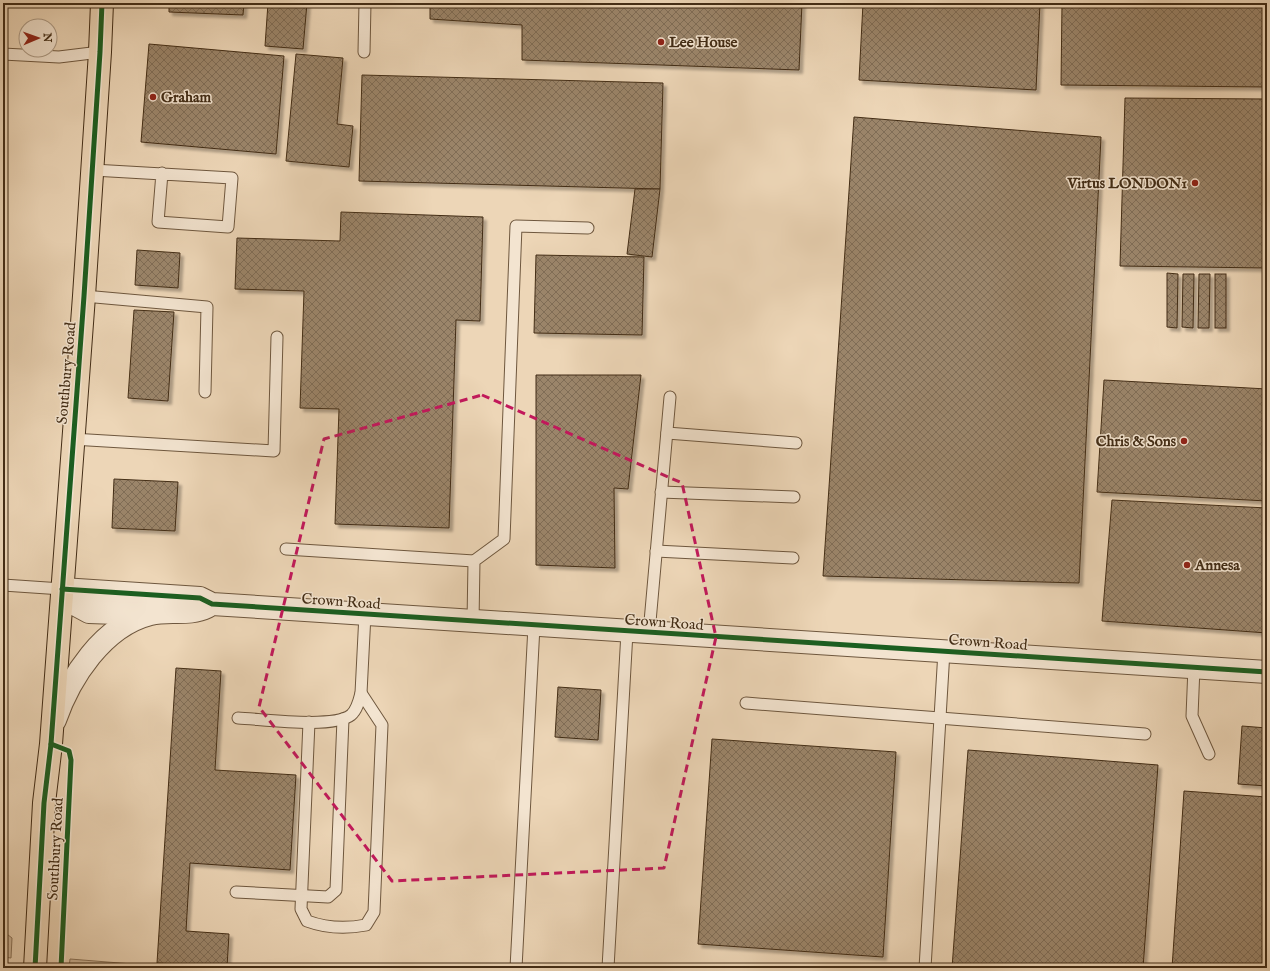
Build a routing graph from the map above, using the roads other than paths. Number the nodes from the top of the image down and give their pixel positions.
1 (102, 3) edge
2 (365, 3) edge
3 (100, 52) junction
4 (364, 52) dead end
5 (3, 54) edge
6 (93, 170) junction
7 (162, 173) junction
8 (588, 228) dead end
9 (84, 296) junction
10 (277, 337) dead end
11 (205, 392) dead end
12 (670, 397) dead end
13 (667, 433) junction
14 (72, 439) junction
15 (796, 443) dead end
16 (661, 492) junction
17 (794, 497) dead end
18 (286, 549) dead end
19 (656, 551) junction
20 (793, 558) dead end
21 (474, 561) junction
22 (3, 584) edge
23 (62, 588) junction
24 (212, 604) junction
25 (150, 614) junction
26 (365, 614) junction
27 (473, 622) junction
28 (534, 626) junction
29 (627, 632) junction
30 (649, 633) junction
31 (944, 651) junction
32 (1194, 667) junction
33 (1267, 672) edge
34 (361, 693) junction
35 (746, 703) dead end
36 (940, 717) junction
37 (238, 718) dead end
38 (343, 719) junction
39 (309, 722) junction
40 (51, 729) junction
41 (1145, 734) dead end
42 (1209, 754) dead end
43 (236, 892) dead end
44 (301, 895) junction
45 (35, 968) edge
46 (516, 968) edge
47 (608, 968) edge
48 (925, 968) edge

1 - 3 main road, Southbury Road
2 - 4 lane
3 - 5 lane
3 - 6 main road, Southbury Road
6 - 7 lane
6 - 9 main road, Southbury Road
7 - 7 lane
8 - 21 lane
9 - 11 lane
9 - 14 main road, Southbury Road
10 - 14 lane
12 - 13 lane
13 - 15 lane
13 - 16 lane
14 - 23 main road, Southbury Road
16 - 17 lane
16 - 19 lane
18 - 21 lane
19 - 20 lane
19 - 30 lane
21 - 27 lane
22 - 23 lane
23 - 24 street, Crown Road
23 - 25 street, Crown Road
23 - 40 main road, Southbury Road
24 - 25 street, Crown Road
24 - 26 street, Crown Road
25 - 40 street, Crown Road
26 - 27 street, Crown Road
26 - 34 lane
27 - 28 street, Crown Road
28 - 29 street, Crown Road
28 - 46 lane
29 - 30 street, Crown Road
29 - 47 lane
30 - 31 street, Crown Road
31 - 32 street, Crown Road
31 - 36 lane
32 - 33 street, Crown Road
32 - 42 lane
34 - 38 lane
34 - 44 lane
35 - 36 lane
36 - 41 lane
36 - 48 lane
37 - 39 lane
38 - 39 lane
38 - 44 lane
39 - 44 lane
40 - 45 main road, Southbury Road
43 - 44 lane

